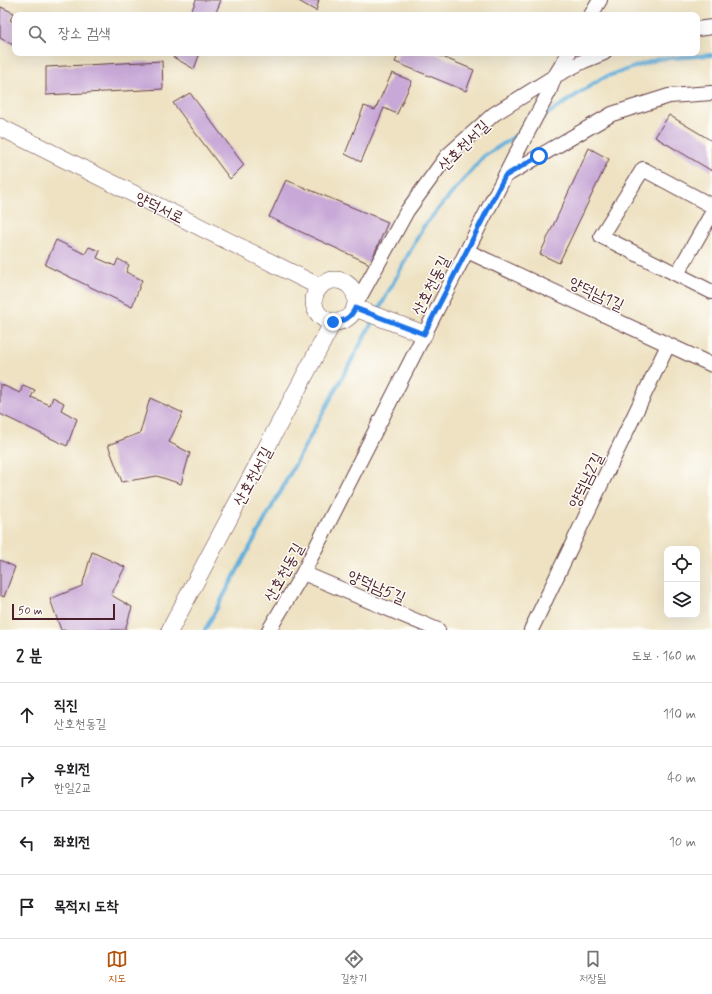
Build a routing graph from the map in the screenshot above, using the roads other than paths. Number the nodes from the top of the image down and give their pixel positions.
1 (600, 0) edge
2 (593, 12) edge
3 (712, 28) edge
4 (700, 29) edge
5 (567, 56) edge
6 (596, 56) edge
7 (555, 76) junction
8 (712, 93) edge
9 (0, 127) edge
10 (505, 176) junction
11 (712, 206) edge
12 (712, 213) edge
13 (467, 251) junction
14 (677, 274) junction
15 (320, 287) junction
16 (712, 292) edge
17 (359, 307) junction
18 (333, 322) junction
19 (421, 333) junction
20 (668, 345) junction
21 (712, 365) edge
22 (303, 574) junction
23 (170, 630) edge
24 (269, 630) edge
25 (438, 630) edge
26 (532, 630) edge

1 - 2 street
3 - 4 street
5 - 7 street, 산호천동길
6 - 7 street, 산호천서길
7 - 10 street, 산호천동길
7 - 17 street, 산호천서길
8 - 10 street
9 - 15 street, 양덕서로
10 - 13 street, 산호천동길
11 - 14 street
12 - 14 street
13 - 19 street, 산호천동길
13 - 20 street, 양덕남1길
14 - 16 street
15 - 17 street
15 - 18 street
17 - 18 street
17 - 19 street
18 - 23 street, 산호천서길
19 - 22 street, 산호천동길
20 - 21 street, 양덕남1길
20 - 26 street, 양덕남2길
22 - 24 street, 산호천동길
22 - 25 street, 양덕남5길

